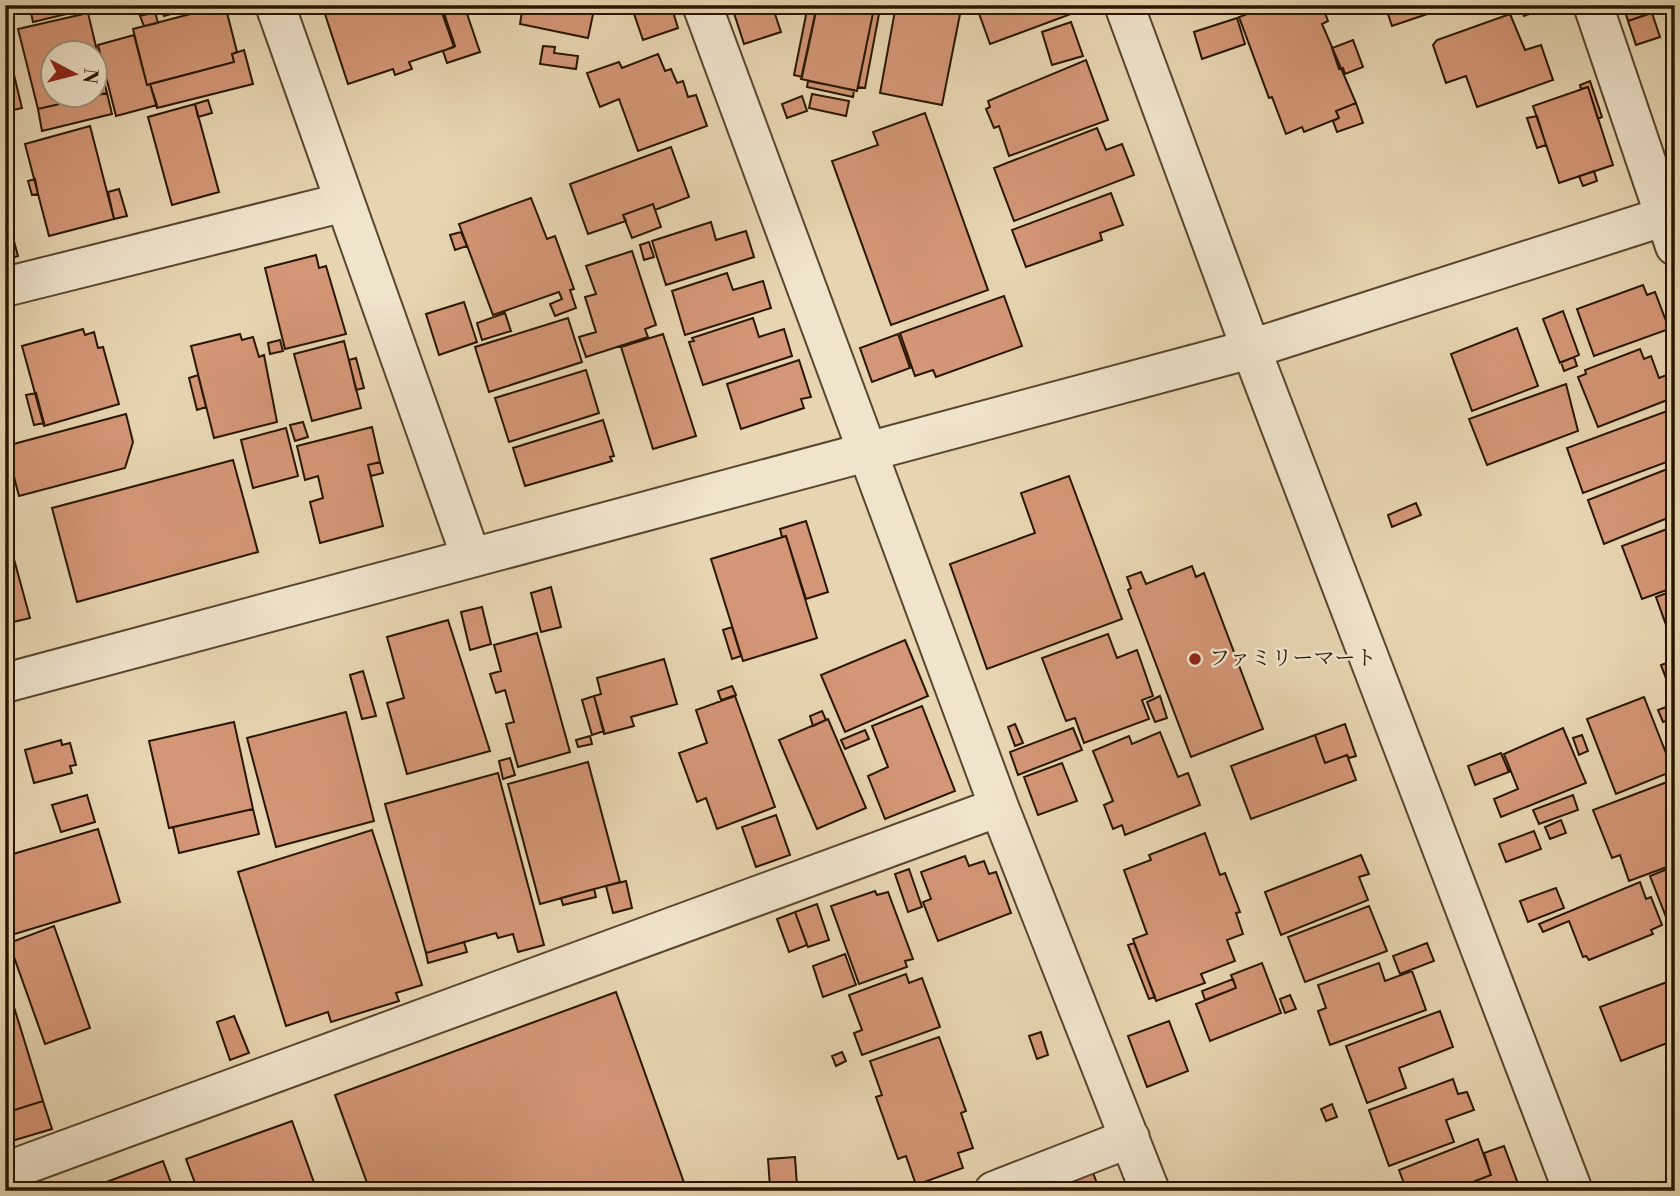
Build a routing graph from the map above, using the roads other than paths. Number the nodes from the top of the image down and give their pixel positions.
1 (275, 5) edge
2 (702, 5) edge
3 (1124, 5) edge
4 (1593, 5) edge
5 (345, 202) junction
6 (1671, 225) edge
7 (5, 287) edge
8 (1251, 349) junction
9 (868, 453) junction
10 (471, 557) junction
11 (5, 683) edge
12 (999, 807) junction
13 (1130, 1138) junction
14 (5, 1172) edge
15 (994, 1191) edge
16 (1150, 1191) edge
17 (1573, 1191) edge

1 - 5 street
2 - 9 street
3 - 8 street
4 - 6 street
5 - 7 street
5 - 10 street
6 - 8 street
8 - 9 street
8 - 17 street
9 - 10 street
9 - 12 street
10 - 11 street
12 - 13 street
12 - 14 street
13 - 15 street
13 - 16 street

